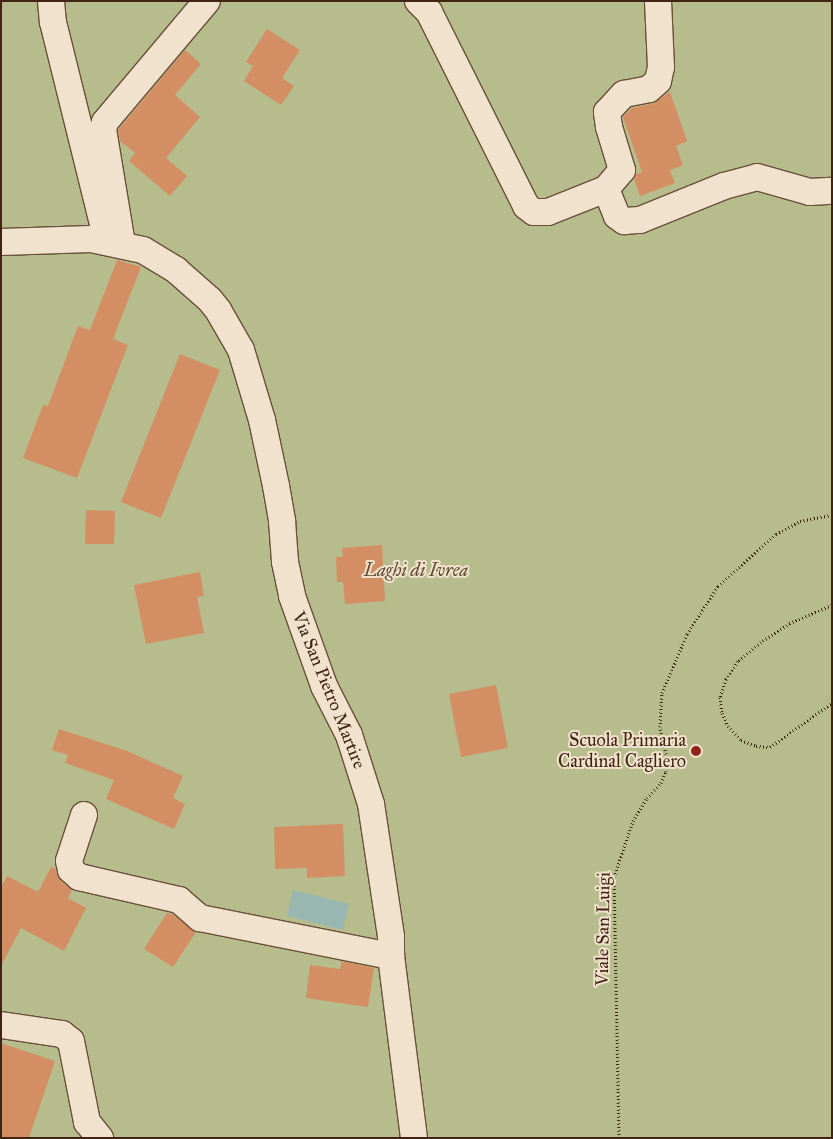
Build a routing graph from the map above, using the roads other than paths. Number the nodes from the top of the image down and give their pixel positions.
1 (51, 1) edge
2 (207, 1) edge
3 (418, 1) edge
4 (658, 1) edge
5 (606, 189) junction
6 (832, 191) edge
7 (1, 242) edge
8 (115, 243) junction
9 (84, 815) dead end
10 (391, 956) junction
11 (1, 1025) edge
12 (100, 1138) edge
13 (414, 1138) edge

1 - 8 street
2 - 8 street
3 - 5 street
4 - 5 street
5 - 6 street
7 - 8 street, Via San Pietro Martire
8 - 10 street, Via San Pietro Martire
9 - 10 street
10 - 13 street, Via San Pietro Martire
11 - 12 street

